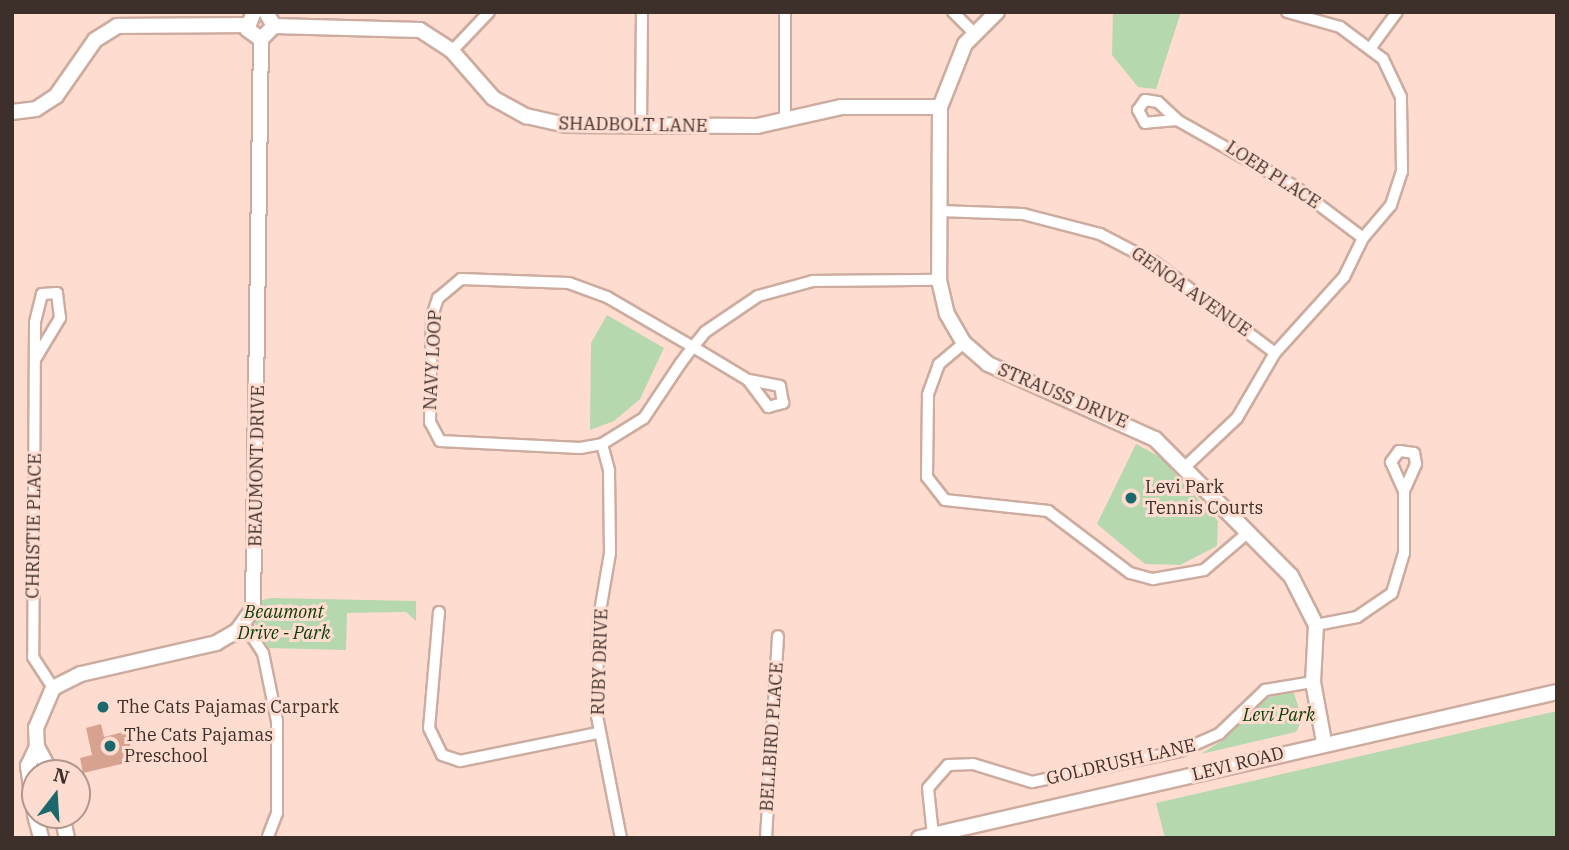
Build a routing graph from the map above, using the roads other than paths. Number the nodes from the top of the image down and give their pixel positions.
1 (266, 12) edge
2 (489, 12) edge
3 (642, 12) edge
4 (785, 12) edge
5 (953, 12) edge
6 (997, 12) edge
7 (1287, 12) edge
8 (1397, 12) edge
9 (250, 19) edge
10 (274, 26) junction
11 (974, 33) junction
12 (261, 39) junction
13 (1372, 46) junction
14 (452, 51) junction
15 (940, 107) junction
16 (12, 112) edge
17 (1177, 120) dead end
18 (785, 121) junction
19 (641, 126) junction
20 (940, 211) junction
21 (1363, 238) junction
22 (939, 280) junction
23 (964, 343) junction
24 (693, 346) junction
25 (1275, 353) junction
26 (36, 358) junction
27 (748, 380) dead end
28 (602, 444) junction
29 (1186, 466) junction
30 (1404, 491) dead end
31 (1245, 535) junction
32 (439, 612) dead end
33 (244, 624) junction
34 (1316, 625) junction
35 (778, 636) dead end
36 (1312, 682) junction
37 (53, 688) junction
38 (1557, 692) edge
39 (598, 733) junction
40 (1324, 742) junction
41 (37, 747) junction
42 (31, 759) edge
43 (43, 759) edge
44 (268, 836) dead end
45 (926, 836) edge
46 (621, 838) edge
47 (766, 838) edge

1 - 10 street
2 - 14 street
3 - 19 street
4 - 18 street
5 - 11 street
6 - 11 street, STRAUSS DRIVE
7 - 13 street
8 - 13 street
9 - 12 street
9 - 16 street
10 - 12 street
10 - 14 street, SHADBOLT LANE
11 - 15 street, STRAUSS DRIVE
12 - 33 street, BEAUMONT DRIVE
13 - 21 street
14 - 19 street, SHADBOLT LANE
15 - 18 street, SHADBOLT LANE
15 - 20 street, STRAUSS DRIVE
17 - 21 street, LOEB PLACE
18 - 19 street, SHADBOLT LANE
20 - 22 street, STRAUSS DRIVE
20 - 25 street, GENOA AVENUE
21 - 25 street
22 - 23 street, STRAUSS DRIVE
22 - 24 street
23 - 29 street, STRAUSS DRIVE
23 - 31 street
24 - 27 street
24 - 28 street
24 - 28 street, NAVY LOOP
25 - 29 street
26 - 26 street, CHRISTIE PLACE
26 - 37 street, CHRISTIE PLACE
28 - 39 street, RUBY DRIVE
29 - 31 street, STRAUSS DRIVE
30 - 34 street
31 - 34 street, STRAUSS DRIVE
32 - 39 street
33 - 37 street
33 - 44 street
34 - 36 street, STRAUSS DRIVE
35 - 47 street, BELLBIRD PLACE
36 - 40 street, STRAUSS DRIVE
36 - 45 street, GOLDRUSH LANE
37 - 41 street
38 - 40 street, LEVI ROAD
39 - 46 street, RUBY DRIVE
40 - 45 street, LEVI ROAD
41 - 42 street
41 - 43 street

